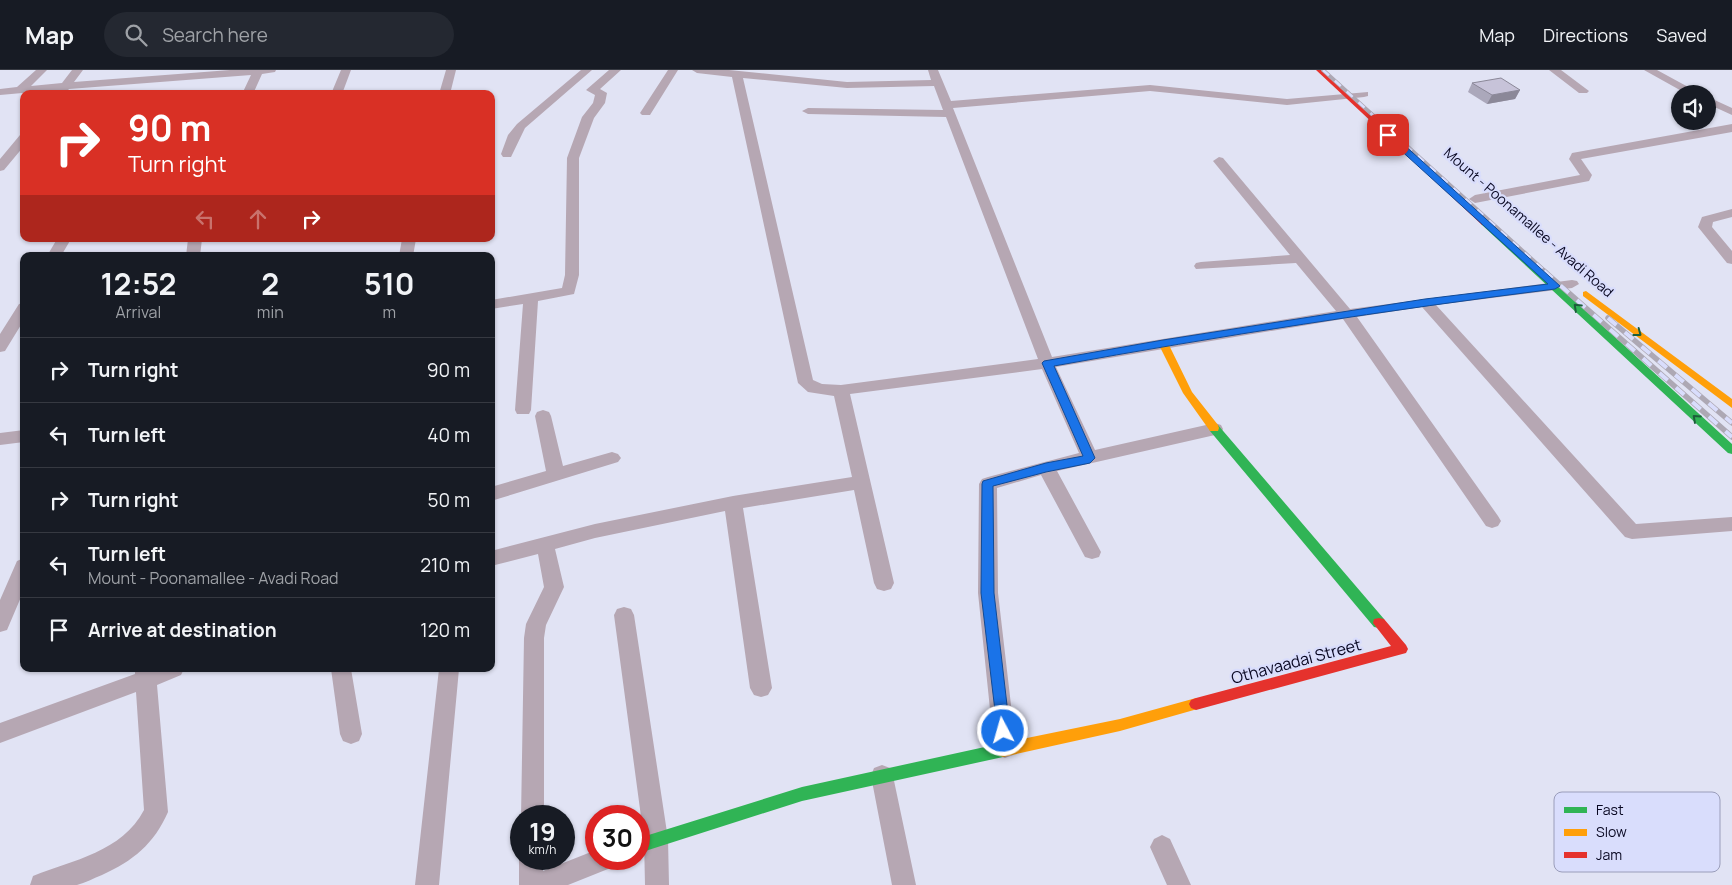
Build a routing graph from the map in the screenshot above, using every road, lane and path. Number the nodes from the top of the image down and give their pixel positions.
1 (42, 70) edge
2 (78, 70) edge
3 (259, 70) edge
4 (271, 70) edge
5 (346, 70) edge
6 (451, 70) edge
7 (587, 70) edge
8 (616, 70) edge
9 (673, 70) edge
10 (697, 70) edge
11 (876, 70) edge
12 (1319, 70) edge
13 (1554, 70) edge
14 (1649, 70) edge
15 (746, 74) edge
16 (162, 75) edge
17 (935, 76) edge
18 (1351, 82) dead end
19 (886, 84) junction
20 (1678, 85) edge
21 (20, 90) junction
22 (62, 90) edge
23 (153, 90) edge
24 (249, 90) edge
25 (338, 90) edge
26 (445, 90) edge
27 (1583, 91) dead end
28 (0, 92) edge
29 (1364, 94) junction
30 (1349, 96) junction
31 (1374, 104) dead end
32 (1716, 104) edge
33 (947, 109) junction
34 (808, 112) dead end
35 (1732, 112) edge
36 (646, 114) dead end
37 (1732, 128) edge
38 (20, 143) edge
39 (14, 150) junction
40 (0, 151) edge
41 (507, 154) dead end
42 (1428, 154) dead end
43 (1219, 162) dead end
44 (0, 167) edge
45 (1475, 199) junction
46 (1732, 213) edge
47 (1505, 225) dead end
48 (1301, 258) junction
49 (1732, 260) edge
50 (1201, 266) dead end
51 (1557, 271) dead end
52 (1572, 284) junction
53 (1555, 286) junction
54 (531, 299) junction
55 (1425, 302) junction
56 (495, 304) edge
57 (20, 314) edge
58 (1348, 316) junction
59 (1163, 343) junction
60 (0, 347) edge
61 (1048, 363) junction
62 (841, 390) junction
63 (1732, 404) edge
64 (523, 410) dead end
65 (543, 416) dead end
66 (1215, 429) junction
67 (20, 436) edge
68 (0, 439) edge
69 (1732, 450) edge
70 (612, 458) dead end
71 (1090, 458) junction
72 (1046, 467) junction
73 (556, 476) junction
74 (861, 482) junction
75 (495, 493) edge
76 (733, 503) junction
77 (1492, 521) dead end
78 (1732, 524) edge
79 (545, 544) junction
80 (1092, 552) dead end
81 (495, 557) edge
82 (20, 576) edge
83 (884, 583) dead end
84 (624, 615) dead end
85 (0, 624) edge
86 (341, 672) edge
87 (449, 672) edge
88 (145, 674) edge
89 (762, 688) dead end
90 (0, 733) edge
91 (351, 734) dead end
92 (1005, 748) junction
93 (882, 776) junction
94 (532, 805) edge
95 (644, 805) edge
96 (650, 841) edge
97 (1162, 847) dead end
98 (650, 852) edge
99 (585, 867) edge
100 (532, 870) edge
101 (42, 885) edge
102 (427, 885) edge
103 (531, 885) edge
104 (537, 885) edge
105 (657, 885) edge
106 (904, 885) edge
107 (1179, 885) edge

1 - 21 street
2 - 22 street
3 - 4 street
3 - 16 street
3 - 24 street
5 - 25 street
6 - 26 street
7 - 41 street
8 - 54 street
9 - 36 street
10 - 15 street
11 - 19 street
12 - 30 main road, Mount - Poonamallee - Avadi Road
13 - 27 street
14 - 20 street
15 - 19 street
15 - 62 street
16 - 22 street
16 - 23 street
17 - 19 street
17 - 33 street
18 - 29 main road
21 - 22 street
21 - 28 street
29 - 30 street
29 - 31 main road
30 - 33 street
30 - 53 main road, Mount - Poonamallee - Avadi Road
32 - 35 street
33 - 34 street
33 - 61 street
37 - 45 street
38 - 39 street
39 - 40 street
39 - 44 street
42 - 45 main road, Mount - Poonamallee - Avadi Road
43 - 48 street
45 - 47 main road, Mount - Poonamallee - Avadi Road
46 - 49 street
48 - 50 street
48 - 58 street
51 - 52 main road, Mount - Poonamallee - Avadi Road
52 - 53 street
52 -> 63 main road, Mount - Poonamallee - Avadi Road
53 - 55 street
69 -> 53 main road, Mount - Poonamallee - Avadi Road
54 - 56 street
54 - 64 street
55 - 58 street
55 - 78 street
57 - 60 street
58 - 59 street
58 - 77 street
59 - 61 street
59 - 66 main road
61 - 62 street
61 - 71 street
62 - 74 street
65 - 73 street
66 - 71 street
66 - 92 main road, Othavaadai Street
67 - 68 street
70 - 73 street
71 - 72 street
72 - 80 street
72 - 92 street
73 - 75 street
74 - 76 street
74 - 83 street
76 - 79 street
76 - 89 street
79 - 81 street
79 - 94 street
82 - 85 street
84 - 95 street
86 - 91 street
87 - 102 street
88 - 90 street
88 - 101 street
92 - 93 main road
93 - 96 main road
93 - 106 street
97 - 107 street
98 - 105 street
99 - 104 street
100 - 103 street

